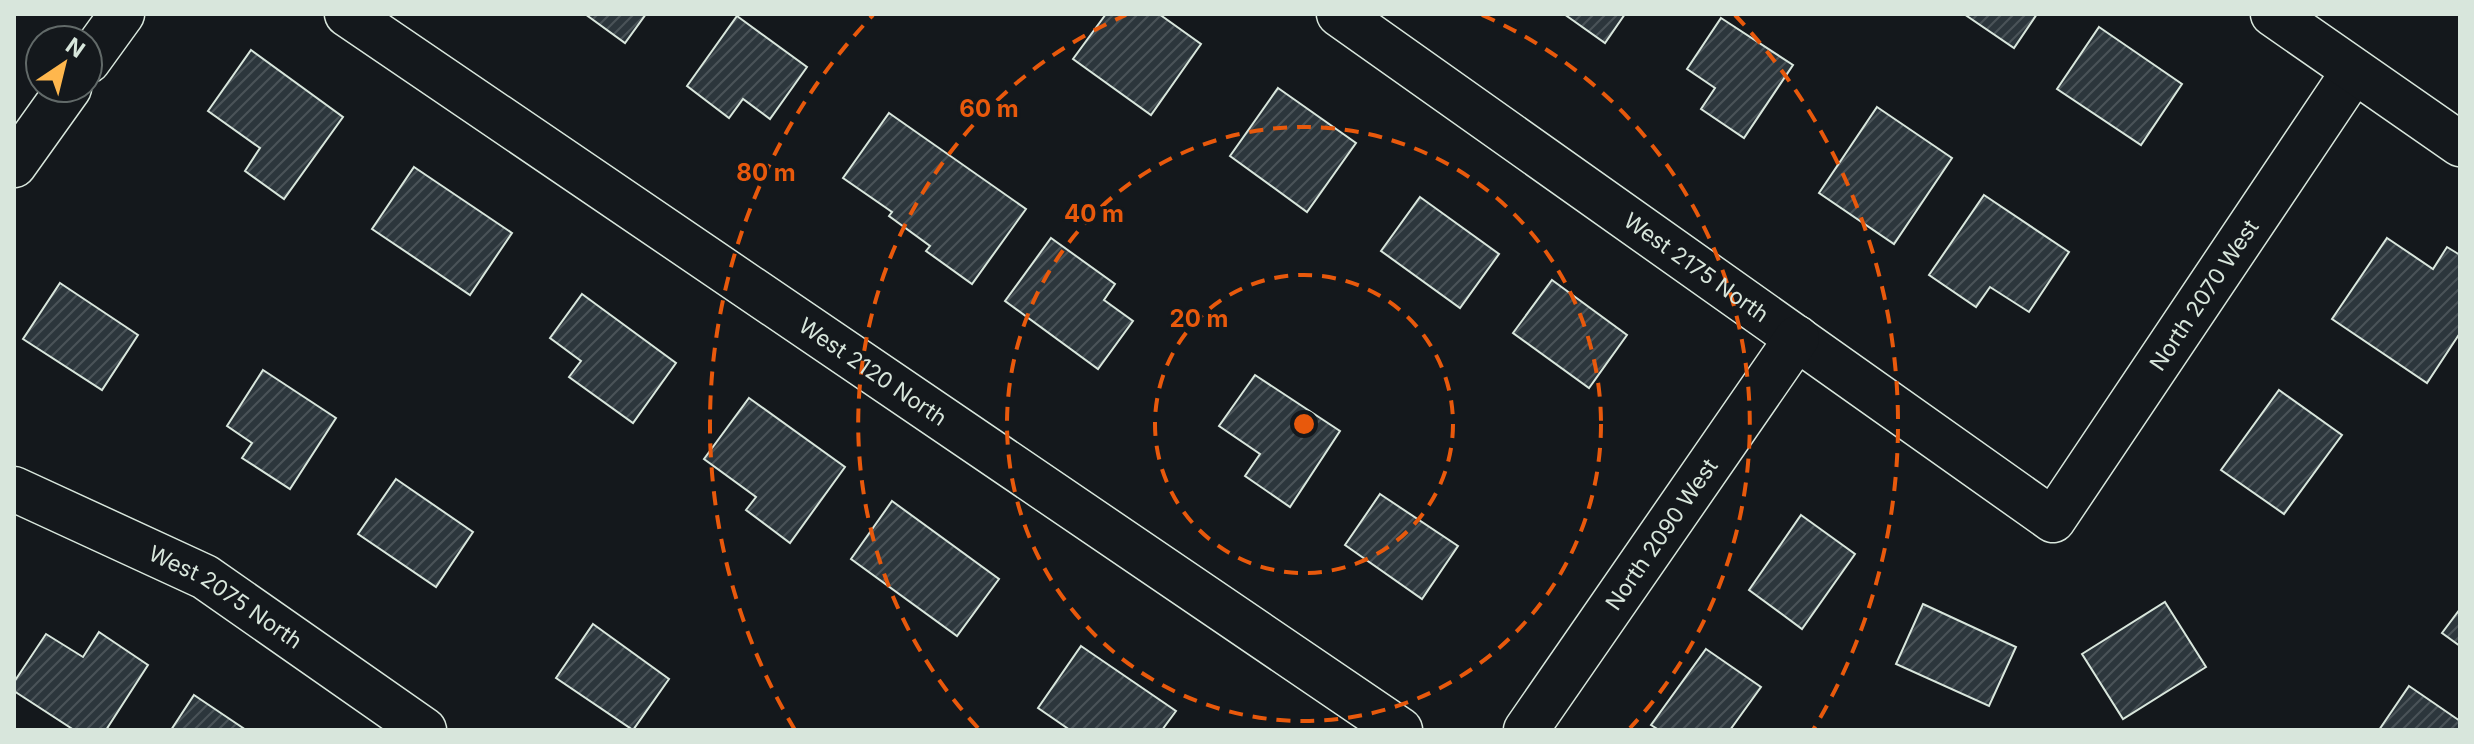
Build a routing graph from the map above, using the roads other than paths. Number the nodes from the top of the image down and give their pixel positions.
1 (122, 14) edge
2 (347, 14) edge
3 (1339, 14) edge
4 (2273, 14) edge
5 (104, 39) edge
6 (2354, 71) junction
7 (58, 104) edge
8 (2460, 144) edge
9 (14, 165) edge
10 (1797, 338) junction
11 (14, 489) edge
12 (2053, 520) joint
13 (424, 730) edge
14 (1400, 730) edge
15 (1526, 730) edge

1 - 5 street
2 - 14 street, West 2120 North
3 - 10 street, West 2175 North
4 - 6 street
6 - 8 street
6 - 12 street, North 2070 West
7 - 9 street
10 - 12 street, West 2175 North
10 - 15 street, North 2090 West
11 - 13 street, West 2075 North

